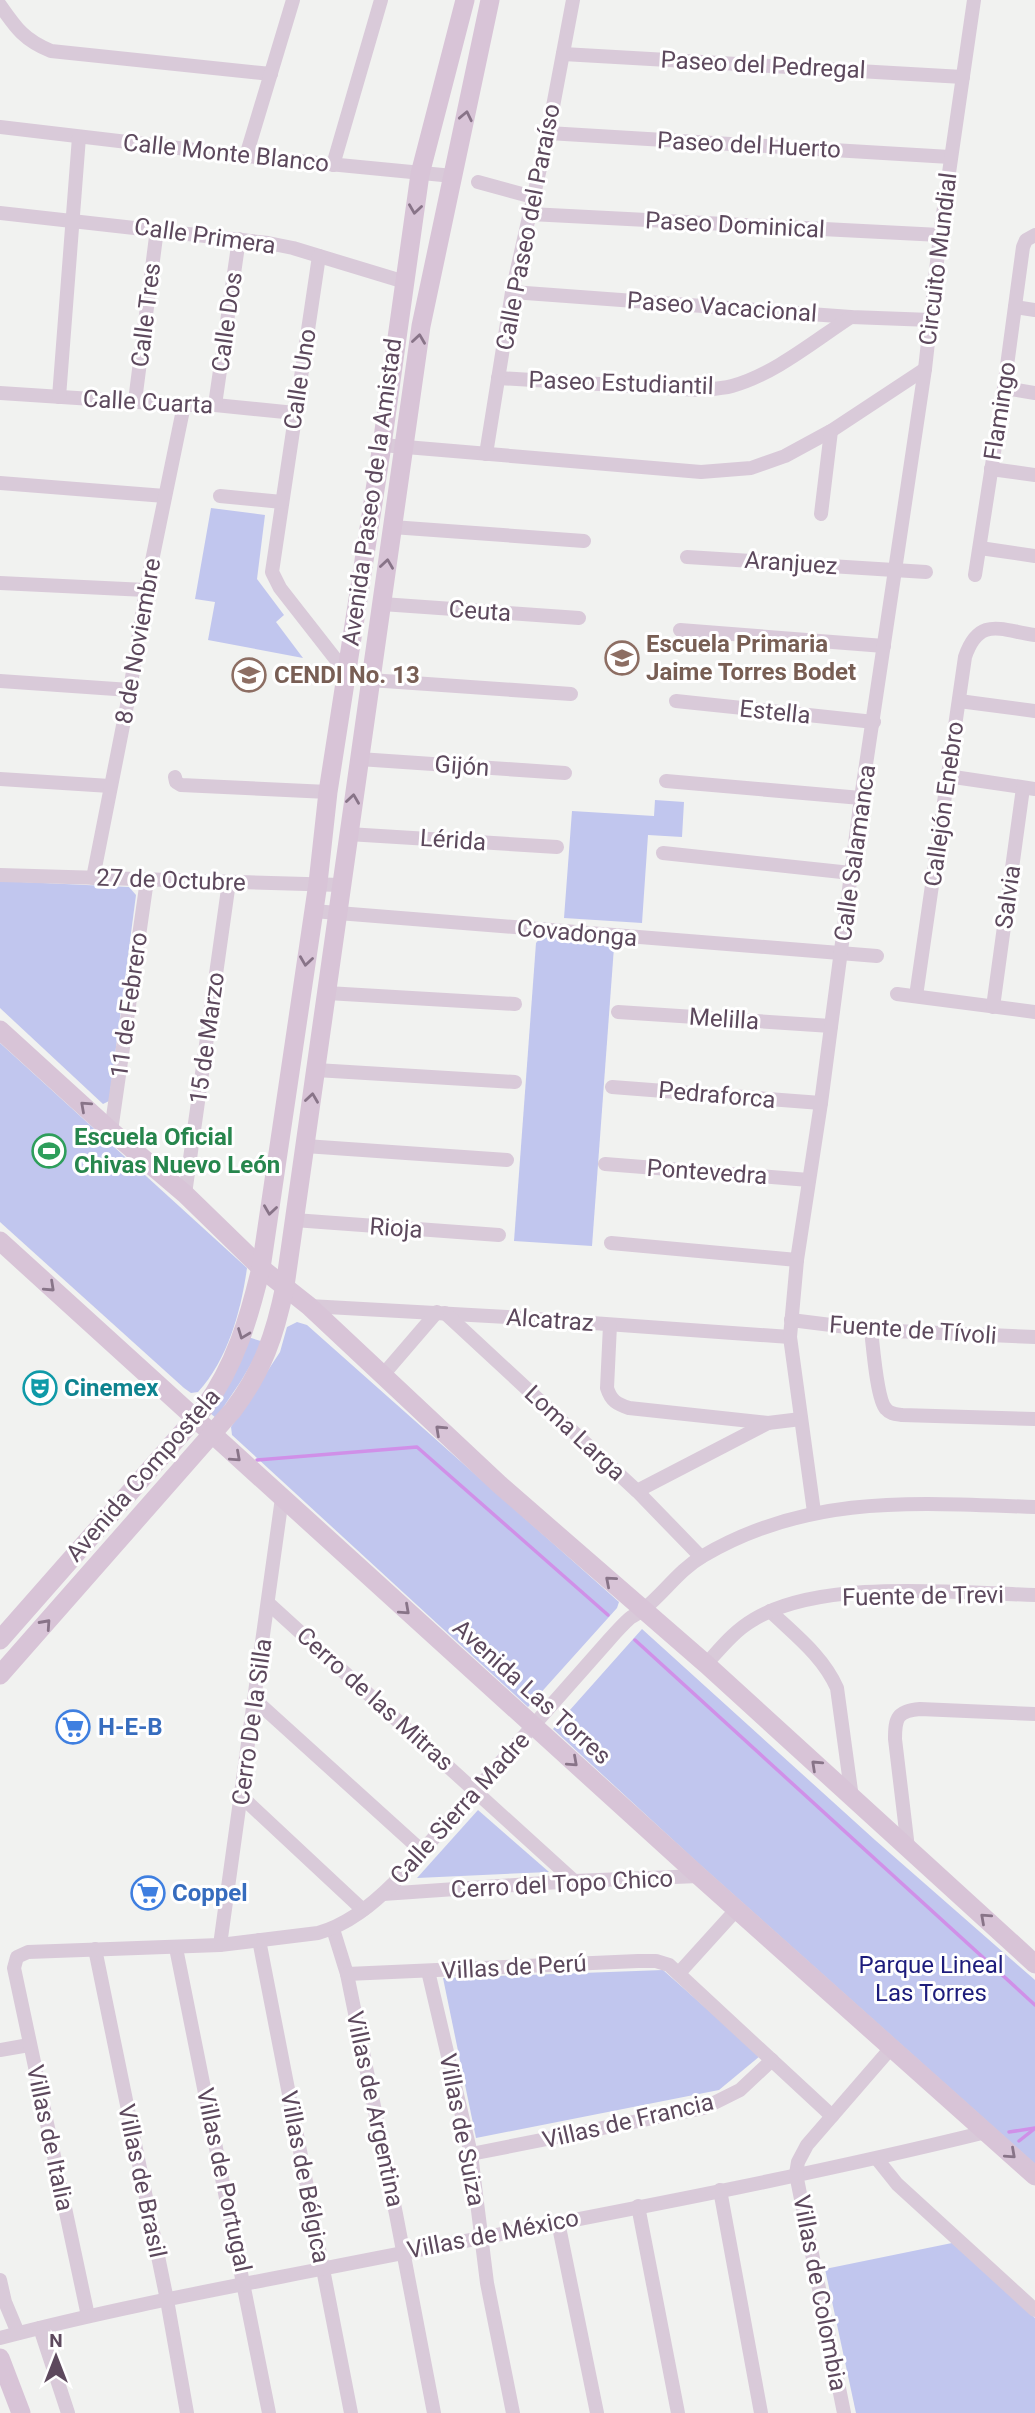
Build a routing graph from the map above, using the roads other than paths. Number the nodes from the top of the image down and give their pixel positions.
1 (293, 0) edge
2 (382, 0) edge
3 (464, 0) edge
4 (491, 0) edge
5 (573, 0) edge
6 (974, 0) edge
7 (0, 5) edge
8 (563, 54) junction
9 (271, 74) junction
10 (963, 77) junction
11 (0, 127) edge
12 (548, 133) junction
13 (79, 137) junction
14 (246, 156) junction
15 (950, 157) junction
16 (333, 165) junction
17 (420, 174) junction
18 (453, 176) junction
19 (478, 182) dead end
20 (533, 197) junction
21 (0, 213) edge
22 (530, 214) junction
23 (72, 220) junction
24 (157, 229) junction
25 (1035, 234) edge
26 (940, 235) junction
27 (239, 239) junction
28 (319, 256) junction
29 (405, 282) junction
30 (512, 292) junction
31 (1015, 307) junction
32 (1035, 310) edge
33 (851, 317) junction
34 (931, 320) junction
35 (925, 369) junction
36 (498, 377) junction
37 (1004, 388) junction
38 (0, 393) edge
39 (1035, 393) edge
40 (60, 397) junction
41 (135, 401) junction
42 (184, 405) junction
43 (215, 405) junction
44 (295, 413) junction
45 (831, 431) junction
46 (382, 445) junction
47 (404, 448) junction
48 (486, 454) junction
49 (991, 469) junction
50 (1035, 475) edge
51 (0, 484) edge
52 (165, 496) junction
53 (220, 496) dead end
54 (282, 502) junction
55 (821, 514) dead end
56 (392, 527) junction
57 (584, 541) dead end
58 (980, 548) junction
59 (687, 556) dead end
60 (1035, 556) edge
61 (896, 569) junction
62 (926, 572) dead end
63 (975, 575) dead end
64 (0, 583) edge
65 (146, 590) junction
66 (382, 604) junction
67 (579, 618) dead end
68 (680, 630) dead end
69 (1035, 635) edge
70 (884, 646) junction
71 (348, 675) junction
72 (370, 680) junction
73 (0, 681) edge
74 (130, 690) junction
75 (571, 694) dead end
76 (676, 701) dead end
77 (959, 701) junction
78 (1035, 711) edge
79 (874, 722) junction
80 (359, 759) junction
81 (565, 773) dead end
82 (947, 776) junction
83 (175, 777) dead end
84 (0, 779) edge
85 (666, 781) dead end
86 (110, 786) junction
87 (1029, 788) edge
88 (328, 792) junction
89 (861, 797) junction
90 (348, 834) junction
91 (557, 847) dead end
92 (663, 853) dead end
93 (851, 873) junction
94 (0, 875) edge
95 (93, 878) junction
96 (147, 880) junction
97 (229, 882) junction
98 (318, 883) junction
99 (341, 885) junction
100 (313, 911) junction
101 (338, 914) junction
102 (841, 954) junction
103 (877, 956) dead end
104 (327, 993) junction
105 (897, 994) dead end
106 (916, 996) junction
107 (515, 1004) dead end
108 (993, 1007) junction
109 (618, 1012) dead end
110 (1035, 1012) edge
111 (831, 1026) junction
112 (0, 1030) edge
113 (316, 1070) junction
114 (515, 1082) dead end
115 (612, 1087) dead end
116 (821, 1103) junction
117 (111, 1131) junction
118 (305, 1146) junction
119 (507, 1160) dead end
120 (605, 1164) dead end
121 (809, 1180) junction
122 (186, 1194) junction
123 (294, 1220) junction
124 (499, 1235) dead end
125 (0, 1241) edge
126 (611, 1243) dead end
127 (797, 1260) junction
128 (261, 1269) junction
129 (285, 1286) junction
130 (309, 1306) junction
131 (441, 1313) junction
132 (791, 1320) junction
133 (610, 1325) junction
134 (871, 1331) junction
135 (790, 1337) junction
136 (1035, 1337) edge
137 (382, 1376) junction
138 (194, 1419) junction
139 (801, 1419) junction
140 (1035, 1419) edge
141 (768, 1423) junction
142 (211, 1434) junction
143 (637, 1491) junction
144 (282, 1498) junction
145 (1035, 1507) edge
146 (814, 1512) junction
147 (701, 1557) junction
148 (50, 1584) junction
149 (1035, 1595) edge
150 (68, 1600) junction
151 (268, 1603) junction
152 (643, 1610) junction
153 (770, 1611) junction
154 (0, 1640) edge
155 (706, 1664) junction
156 (0, 1675) edge
157 (255, 1700) junction
158 (1035, 1714) edge
159 (533, 1726) junction
160 (477, 1791) junction
161 (242, 1797) junction
162 (852, 1798) junction
163 (908, 1848) junction
164 (423, 1852) junction
165 (699, 1877) junction
166 (574, 1881) junction
167 (383, 1894) junction
168 (737, 1909) junction
169 (363, 1910) junction
170 (333, 1929) junction
171 (259, 1940) junction
172 (220, 1945) junction
173 (176, 1948) junction
174 (95, 1949) junction
175 (1035, 1964) edge
176 (428, 1971) junction
177 (679, 1973) junction
178 (347, 1974) junction
179 (29, 2045) junction
180 (891, 2048) junction
181 (0, 2050) edge
182 (772, 2060) junction
183 (832, 2116) junction
184 (986, 2132) junction
185 (471, 2154) junction
186 (877, 2159) junction
187 (796, 2174) junction
188 (1035, 2176) edge
189 (720, 2190) junction
190 (638, 2206) junction
191 (558, 2222) junction
192 (480, 2236) junction
193 (403, 2252) junction
194 (323, 2268) junction
195 (0, 2280) edge
196 (245, 2283) junction
197 (167, 2300) junction
198 (1035, 2310) edge
199 (88, 2316) junction
200 (40, 2328) junction
201 (18, 2333) junction
202 (0, 2338) edge
203 (0, 2358) edge
204 (21, 2413) edge
205 (68, 2413) edge
206 (187, 2413) edge
207 (269, 2413) edge
208 (351, 2413) edge
209 (434, 2413) edge
210 (513, 2413) edge
211 (597, 2413) edge
212 (678, 2413) edge
213 (761, 2413) edge
214 (844, 2413) edge

1 - 9 street
2 - 16 street
3 - 17 street, Avenida Paseo de la Amistad
18 -> 4 street, Avenida Paseo de la Amistad
5 - 8 street, Calle Paseo del Paraíso
6 - 10 street, Circuito Mundial
7 - 9 street
8 - 10 street, Paseo del Pedregal
8 - 12 street, Calle Paseo del Paraíso
9 - 14 street
10 - 15 street, Circuito Mundial
11 - 13 street, Calle Monte Blanco
12 - 15 street, Paseo del Huerto
12 - 20 street, Calle Paseo del Paraíso
13 - 14 street, Calle Monte Blanco
13 - 23 street
14 - 16 street, Calle Monte Blanco
15 - 26 street, Circuito Mundial
16 - 17 street, Calle Monte Blanco
17 - 18 street, Calle Monte Blanco
17 -> 29 street, Avenida Paseo de la Amistad
47 -> 18 street, Avenida Paseo de la Amistad
19 - 20 street
20 - 22 street, Calle Paseo del Paraíso
21 - 23 street, Calle Primera
22 - 26 street, Paseo Dominical
22 - 30 street, Calle Paseo del Paraíso
23 - 24 street, Calle Primera
23 - 40 street
24 - 27 street, Calle Primera
24 - 41 street, Calle Tres
25 - 31 street, Flamingo
26 - 34 street, Circuito Mundial
27 - 28 street, Calle Primera
27 - 43 street, Calle Dos
28 - 29 street, Calle Primera
28 - 44 street, Calle Uno
29 - 46 street, Avenida Paseo de la Amistad
30 - 33 street, Paseo Vacacional
30 - 36 street, Calle Paseo del Paraíso
31 - 32 street
31 - 37 street, Flamingo
33 - 34 street, Paseo Vacacional
33 - 36 street, Paseo Estudiantil
34 - 35 street, Circuito Mundial
35 - 45 street, Circuito Mundial
35 - 61 street, Calle Salamanca
36 - 48 street, Calle Paseo del Paraíso
37 - 39 street
37 - 49 street, Flamingo
38 - 40 street, Calle Cuarta
40 - 41 street, Calle Cuarta
41 - 42 street, Calle Cuarta
42 - 43 street, Calle Cuarta
42 - 52 street, 8 de Noviembre
43 - 44 street, Calle Cuarta
44 - 54 street, Calle Uno
45 - 48 street, Circuito Mundial
45 - 55 street
46 - 47 street, Circuito Mundial
46 - 71 street, Avenida Paseo de la Amistad
47 - 48 street, Circuito Mundial
47 - 56 street, Avenida Paseo de la Amistad
49 - 50 street
49 - 58 street, Flamingo
51 - 52 street
52 - 65 street, 8 de Noviembre
53 - 54 street
54 - 71 street, Calle Uno
56 - 57 street
66 -> 56 street, Avenida Paseo de la Amistad
58 - 60 street
58 - 63 street, Flamingo
59 - 61 street, Aranjuez
61 - 62 street, Aranjuez
61 - 70 street, Calle Salamanca
64 - 65 street
65 - 74 street, 8 de Noviembre
66 - 67 street, Ceuta
66 - 72 street, Avenida Paseo de la Amistad
68 - 70 street
69 - 77 street, Callejón Enebro
70 - 79 street, Calle Salamanca
71 - 88 street, Avenida Paseo de la Amistad
72 - 75 street
72 - 80 street, Avenida Paseo de la Amistad
73 - 74 street
74 - 86 street, 8 de Noviembre
76 - 79 street, Estella
77 - 78 street
77 - 82 street, Callejón Enebro
79 - 89 street, Calle Salamanca
80 - 81 street, Gijón
90 -> 80 street, Avenida Paseo de la Amistad
82 - 87 street
82 - 106 street, Callejón Enebro
83 - 88 street
84 - 86 street
85 - 89 street
86 - 95 street, 8 de Noviembre
87 - 108 street, Salvia
88 - 98 street, Avenida Paseo de la Amistad
89 - 93 street, Calle Salamanca
90 - 91 street, Lérida
90 - 99 street, Avenida Paseo de la Amistad
92 - 93 street
93 - 102 street, Calle Salamanca
94 - 95 street, 27 de Octubre
95 - 96 street, 27 de Octubre
96 - 97 street, 27 de Octubre
96 - 117 street, 11 de Febrero
97 - 98 street, 27 de Octubre
97 - 122 street, 15 de Marzo
98 - 99 street, 27 de Octubre
98 - 100 street, Avenida Paseo de la Amistad
99 - 101 street, Avenida Paseo de la Amistad
100 - 101 street, Covadonga
100 -> 128 street, Avenida Paseo de la Amistad
101 - 102 street, Covadonga
101 - 104 street, Avenida Paseo de la Amistad
102 - 103 street, Covadonga
102 - 111 street, Calle Salamanca
104 - 107 street
104 - 113 street, Avenida Paseo de la Amistad
105 - 106 street
106 - 108 street
108 - 110 street
109 - 111 street, Melilla
111 - 116 street, Calle Salamanca
117 -> 112 street
113 - 114 street
118 -> 113 street, Avenida Paseo de la Amistad
115 - 116 street, Pedraforca
116 - 121 street, Calle Salamanca
117 - 122 street
118 - 119 street
118 - 123 street, Avenida Paseo de la Amistad
120 - 121 street, Pontevedra
121 - 127 street, Calle Salamanca
122 - 128 street
123 - 124 street, Rioja
123 - 129 street, Avenida Paseo de la Amistad
125 -> 138 street, Avenida Las Torres
126 - 127 street
127 - 132 street, Calle Salamanca
128 - 129 street
128 -> 138 street, Avenida Compostela
129 - 130 street
129 - 142 street, Avenida Compostela
130 - 131 street, Alcatraz
130 - 137 street
131 - 133 street, Alcatraz
131 - 137 street
131 - 143 street, Loma Larga
132 - 134 street, Fuente de Tívoli
132 - 135 street, Calle Salamanca
133 - 135 street, Alcatraz
133 - 141 street
134 - 136 street, Fuente de Tívoli
134 - 140 street
135 - 139 street, Calle Salamanca
152 -> 137 street
138 - 142 street, Avenida Las Torres
138 - 148 street, Avenida Compostela
139 - 141 street
139 - 146 street, Calle Salamanca
141 - 143 street
142 -> 144 street, Avenida Las Torres
142 - 150 street, Avenida Compostela
143 - 147 street, Loma Larga
144 - 151 street, Cerro De la Silla
144 -> 159 street, Avenida Las Torres
145 - 146 street, Calle Sierra Madre
146 - 147 street, Calle Sierra Madre
147 - 152 street, Calle Sierra Madre
148 - 150 street
148 - 154 street, Avenida Compostela
149 - 153 street, Fuente de Trevi
156 -> 150 street, Avenida Compostela
151 - 157 street, Cerro De la Silla
151 - 160 street, Cerro de las Mitras
152 - 155 street
152 - 159 street, Calle Sierra Madre
153 - 155 street, Fuente de Trevi
153 - 162 street
162 -> 155 street
157 - 161 street, Cerro De la Silla
157 - 164 street
158 - 163 street
159 - 160 street, Calle Sierra Madre
159 -> 165 street, Avenida Las Torres
160 - 164 street, Calle Sierra Madre
160 - 166 street, Cerro de las Mitras
161 - 169 street
161 - 172 street, Cerro De la Silla
162 - 163 street
175 -> 163 street
164 - 167 street, Calle Sierra Madre
165 - 166 street, Cerro del Topo Chico
165 - 168 street, Avenida Las Torres
166 - 167 street, Cerro del Topo Chico
167 - 169 street, Calle Sierra Madre
168 - 177 street
168 - 180 street, Avenida Las Torres
169 - 170 street, Calle Sierra Madre
170 - 171 street
170 - 178 street, Villas de Argentina
171 - 172 street
171 - 194 street, Villas de Bélgica
172 - 173 street
173 - 174 street
173 - 196 street, Villas de Portugal
174 - 179 street, Villas de Italia
174 - 197 street, Villas de Brasil
176 - 177 street, Villas de Perú
176 - 178 street, Villas de Perú
176 - 185 street, Villas de Suiza
177 - 182 street, Villas de Perú
178 - 193 street, Villas de Argentina
179 - 181 street
179 - 199 street, Villas de Italia
180 - 183 street
180 - 184 street, Avenida Las Torres
182 - 183 street, Villas de Perú
182 - 185 street, Villas de Francia
183 - 187 street
184 - 186 street, Villas de México
184 -> 188 street, Avenida Las Torres
185 - 192 street, Villas de Suiza
186 - 187 street, Villas de México
186 - 198 street
187 - 189 street, Villas de México
187 - 214 street, Villas de Colombia
189 - 190 street, Villas de México
189 - 213 street
190 - 191 street, Villas de México
190 - 212 street
191 - 192 street, Villas de México
191 - 211 street
192 - 193 street, Villas de México
192 - 210 street, Villas de Suiza
193 - 194 street, Villas de México
193 - 209 street, Villas de Argentina
194 - 196 street, Villas de México
194 - 208 street, Villas de Bélgica
195 - 201 street
196 - 197 street, Villas de México
196 - 207 street, Villas de Portugal
197 - 199 street, Villas de México
197 - 206 street, Villas de Brasil
199 - 200 street, Villas de México
200 - 201 street, Villas de México
200 - 205 street
201 - 202 street, Villas de México
203 - 204 street

